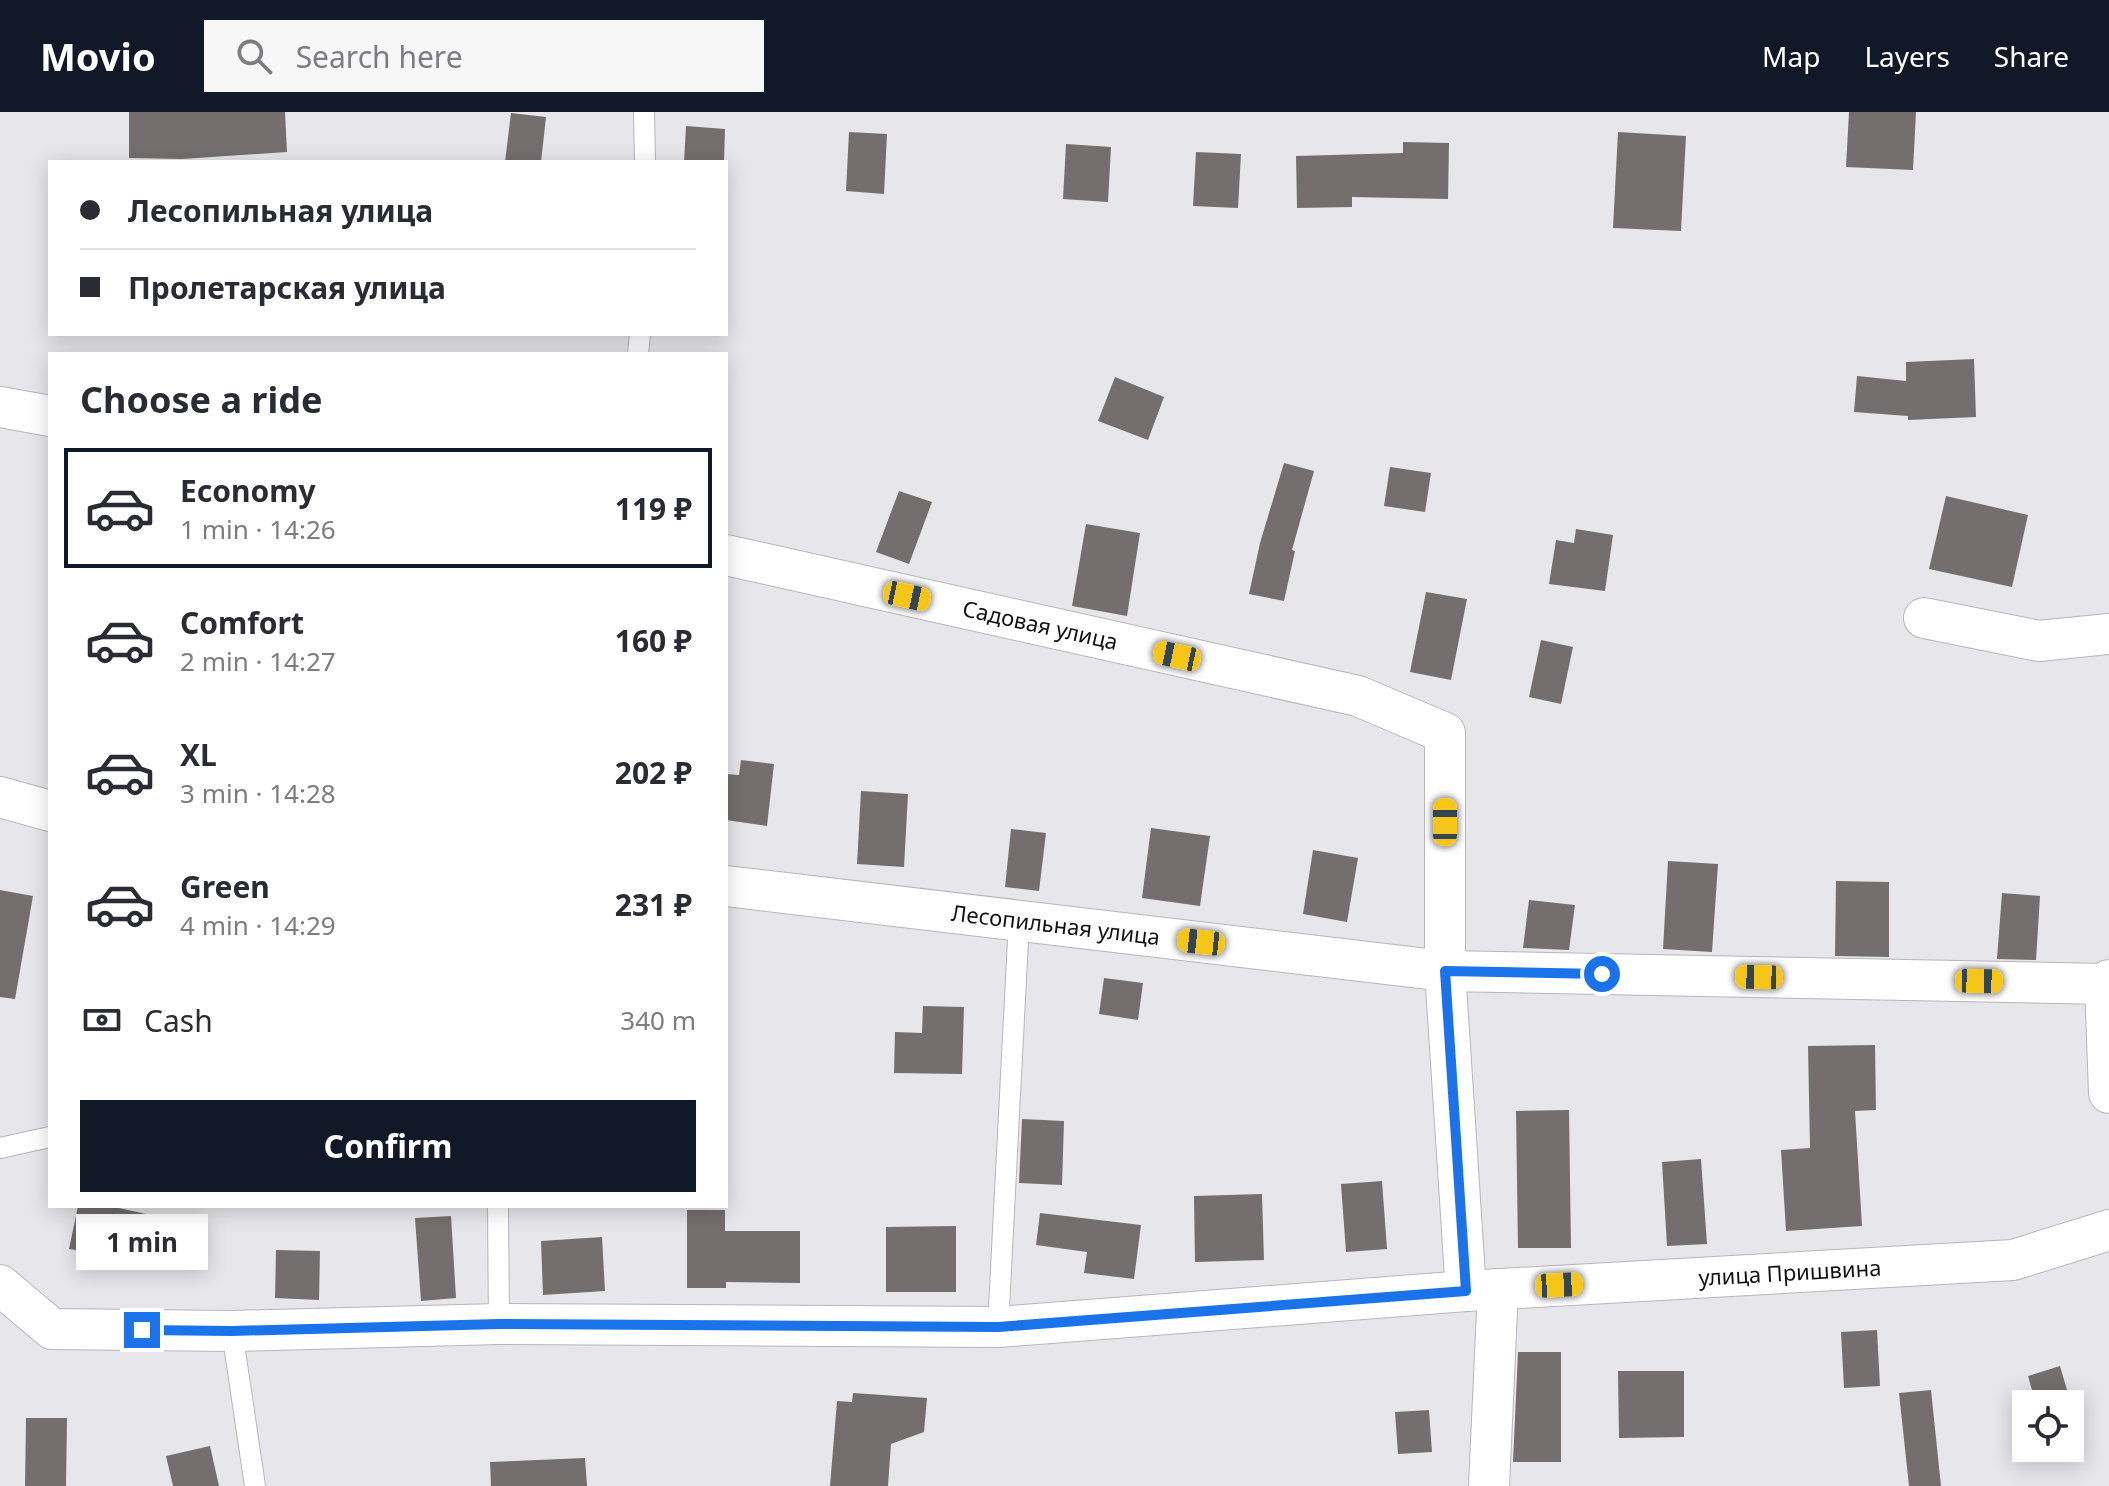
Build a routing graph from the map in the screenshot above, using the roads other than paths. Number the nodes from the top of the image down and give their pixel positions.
1 (644, 112) edge
2 (645, 160) edge
3 (0, 407) edge
4 (48, 416) edge
5 (728, 555) edge
6 (1924, 618) dead end
7 (2109, 634) edge
8 (0, 797) edge
9 (48, 810) edge
10 (728, 886) edge
11 (1019, 921) junction
12 (1445, 971) junction
13 (2107, 982) edge
14 (2109, 1093) edge
15 (48, 1137) edge
16 (0, 1148) edge
17 (498, 1208) edge
18 (2109, 1230) edge
19 (0, 1285) edge
20 (1482, 1290) junction
21 (499, 1324) junction
22 (998, 1327) junction
23 (232, 1331) junction
24 (255, 1486) edge
25 (1489, 1486) edge

1 - 2 lane
3 - 4 street
5 - 12 street, Садовая улица
6 - 7 street
8 - 9 street
10 - 11 street, Лесопильная улица
11 - 12 street, Лесопильная улица
11 - 22 lane
12 - 13 street, Лесопильная улица
12 - 20 street
13 - 14 street
15 - 16 lane
17 - 21 lane
18 - 20 street, улица Пришвина
19 - 23 street, улица Пришвина
20 - 22 street, улица Пришвина
20 - 25 street
21 - 22 street, улица Пришвина
21 - 23 street, улица Пришвина
23 - 24 lane

